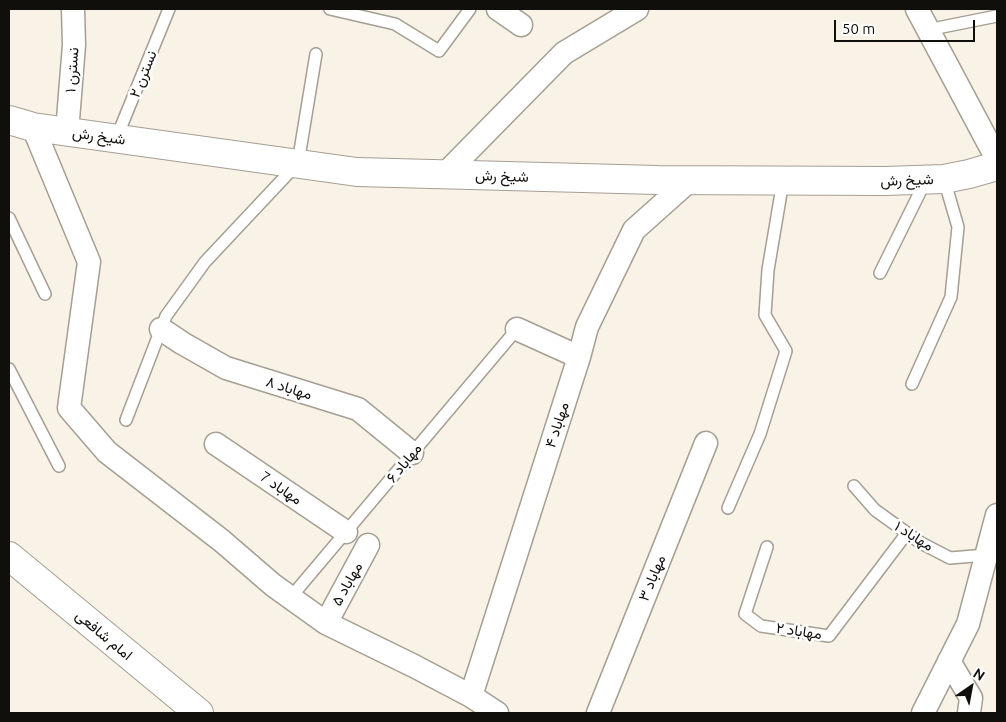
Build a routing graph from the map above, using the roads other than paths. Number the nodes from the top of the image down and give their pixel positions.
1 (74, 9) edge
2 (169, 9) edge
3 (330, 9) edge
4 (470, 9) edge
5 (498, 9) edge
6 (637, 9) edge
7 (917, 9) edge
8 (997, 16) edge
9 (521, 25) dead end
10 (927, 30) junction
11 (316, 54) dead end
12 (21, 124) edge
13 (66, 132) junction
14 (116, 139) junction
15 (997, 160) edge
16 (298, 164) junction
17 (997, 166) edge
18 (445, 174) junction
19 (690, 180) junction
20 (935, 180) junction
21 (783, 181) junction
22 (9, 218) edge
23 (880, 273) dead end
24 (44, 294) dead end
25 (161, 329) junction
26 (517, 329) joint
27 (579, 357) junction
28 (9, 370) edge
29 (912, 384) dead end
30 (13, 386) edge
31 (126, 420) dead end
32 (706, 443) dead end
33 (216, 444) dead end
34 (412, 453) junction
35 (59, 466) dead end
36 (854, 486) dead end
37 (728, 508) dead end
38 (997, 519) edge
39 (346, 532) junction
40 (907, 533) junction
41 (368, 545) dead end
42 (767, 548) dead end
43 (986, 555) junction
44 (9, 556) edge
45 (291, 597) junction
46 (326, 623) junction
47 (949, 661) junction
48 (471, 696) junction
49 (199, 713) edge
50 (497, 713) edge
51 (598, 713) edge
52 (923, 713) edge
53 (969, 713) edge

1 - 13 street, نسترن ۱
2 - 14 lane, نسترن ۲
3 - 4 lane
5 - 9 street
6 - 18 street
7 - 10 street
8 - 10 lane
10 - 15 street
11 - 16 lane
12 - 13 street, شیخ رش
12 - 45 street
13 - 14 street, شیخ رش
14 - 16 street, شیخ رش
16 - 18 street, شیخ رش
16 - 25 lane
17 - 20 street, شیخ رش
18 - 19 street, شیخ رش
19 - 21 street, شیخ رش
19 - 27 street, مهاباد ۴
20 - 21 street, شیخ رش
20 - 23 lane
20 - 29 lane
21 - 37 lane
22 - 24 lane
25 - 31 lane
25 - 34 street, مهاباد ۸
26 - 27 street
26 - 34 lane, مهاباد ۶
27 - 48 street, مهاباد ۴
28 - 30 lane
30 - 35 lane
32 - 51 street, مهاباد ۳
33 - 39 street, مهاباد 7
34 - 39 lane, مهاباد ۶
36 - 40 lane, مهاباد ۱
38 - 43 street
39 - 45 lane, مهاباد ۶
40 - 42 lane, مهاباد ۲
40 - 43 lane, مهاباد ۱
41 - 46 street, مهاباد ۵
43 - 47 street
44 - 49 street, امام شافعی
45 - 46 street
46 - 48 street
47 - 52 street
47 - 53 street
48 - 50 street

